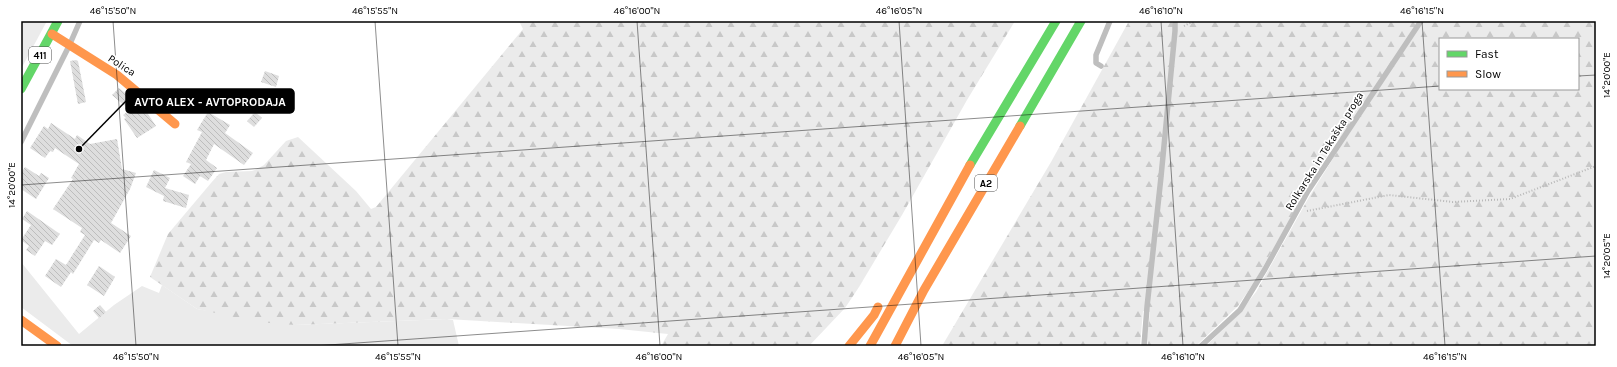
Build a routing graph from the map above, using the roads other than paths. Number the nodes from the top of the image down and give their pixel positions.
1 (58, 21) edge
2 (80, 21) edge
3 (1056, 21) edge
4 (1080, 21) edge
5 (1110, 21) edge
6 (1175, 21) edge
7 (1421, 21) edge
8 (52, 34) junction
9 (69, 46) junction
10 (1101, 66) dead end
11 (21, 89) edge
12 (175, 124) dead end
13 (21, 142) edge
14 (903, 284) junction
15 (21, 320) edge
16 (57, 346) edge
17 (849, 346) edge
18 (870, 346) edge
19 (895, 346) edge
20 (1144, 346) edge
21 (1201, 346) edge

1 - 8 main road, 411
2 - 9 lane
3 - 14 main road, A2
4 - 19 main road, A2
5 - 10 lane
6 - 20 lane
7 - 21 lane, Rolkarska in Tekaška proga
8 - 9 main road, Polica
8 - 11 main road, 411
9 - 12 main road, Polica
9 - 13 lane
14 - 17 main road
14 - 18 main road, A2
15 - 16 main road

